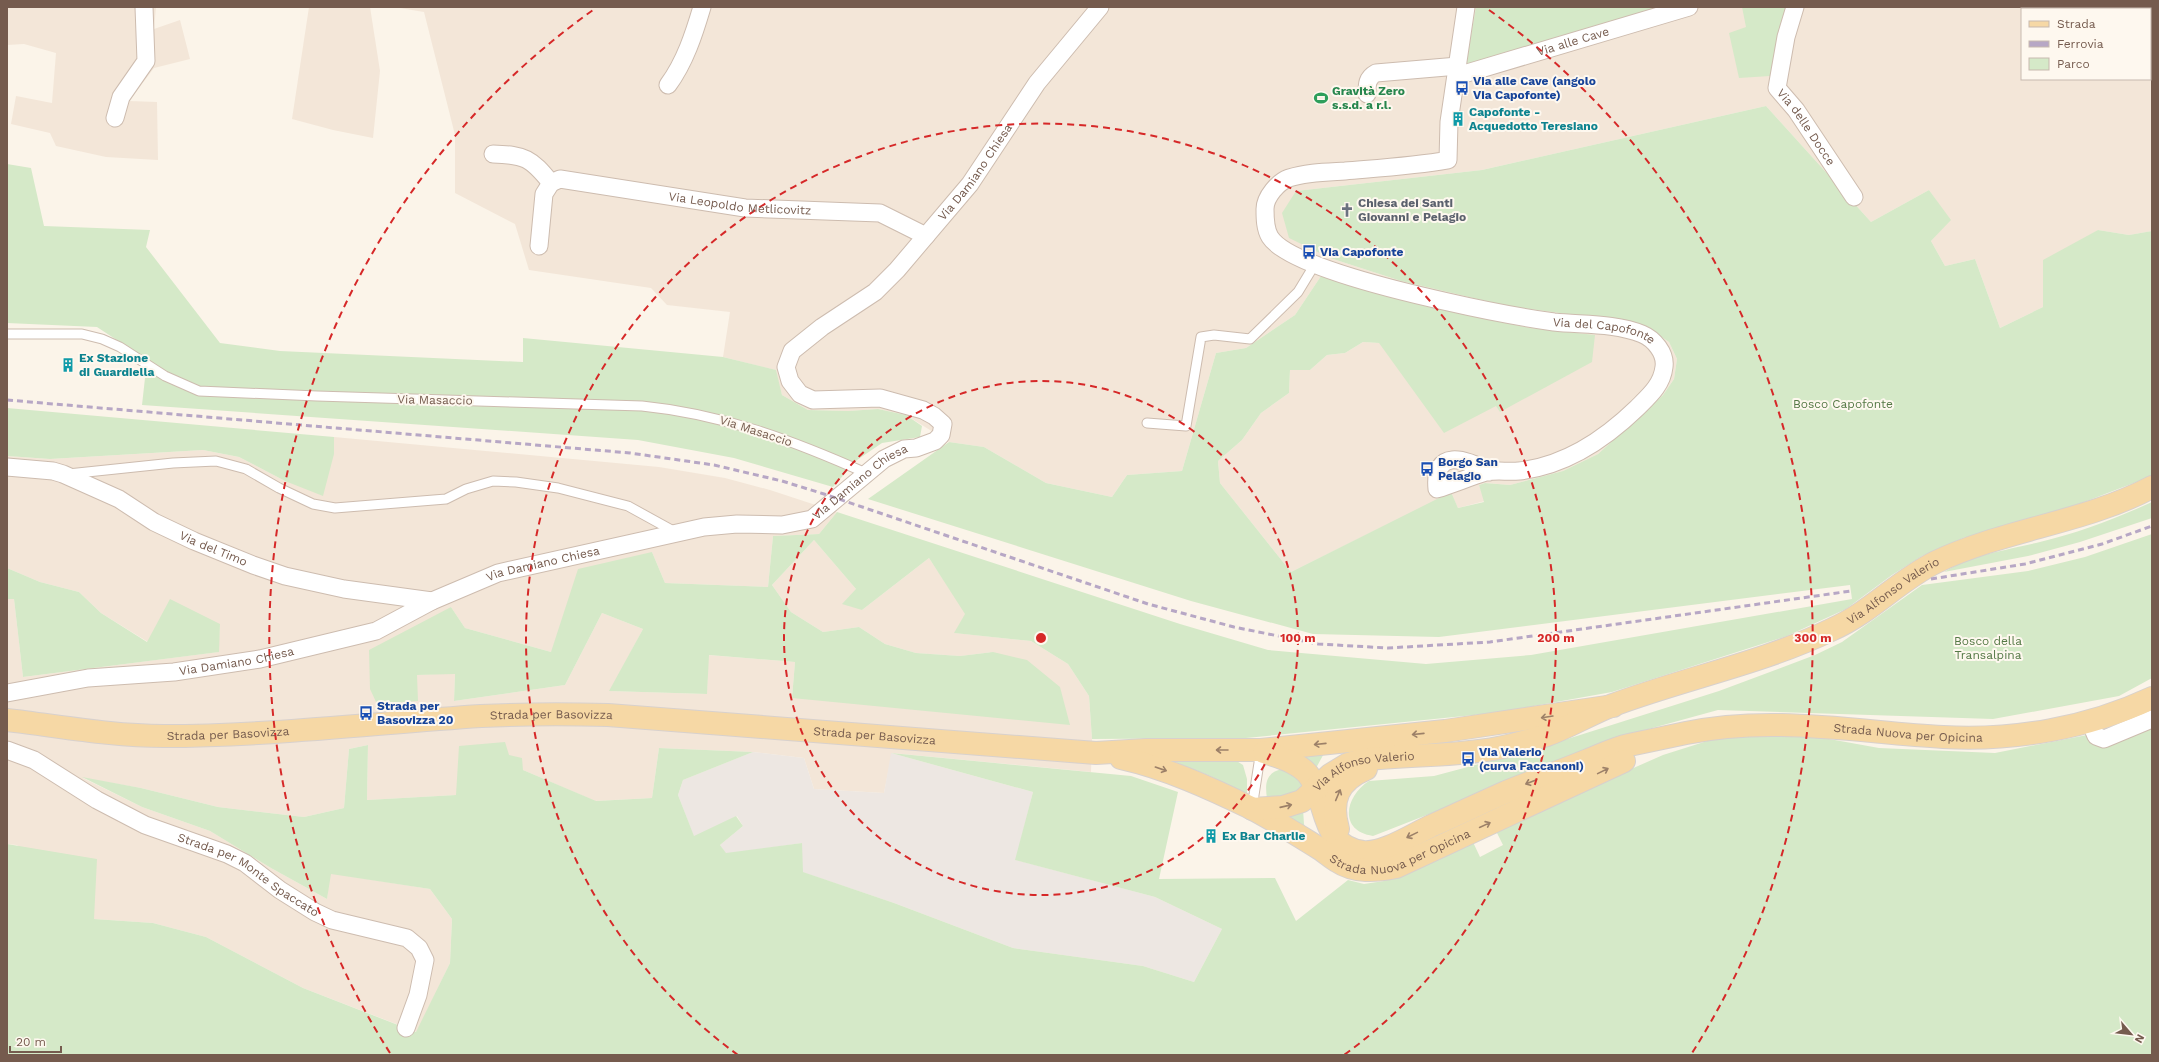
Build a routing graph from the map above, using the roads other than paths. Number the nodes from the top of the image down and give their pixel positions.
1 (144, 7) edge
2 (702, 7) edge
3 (1100, 7) edge
4 (1466, 7) edge
5 (1689, 7) edge
6 (1795, 7) edge
7 (1457, 71) junction
8 (668, 85) dead end
9 (1367, 94) dead end
10 (115, 118) dead end
11 (493, 154) dead end
12 (551, 183) junction
13 (1854, 197) dead end
14 (926, 236) junction
15 (539, 246) dead end
16 (1315, 264) junction
17 (7, 334) edge
18 (1147, 423) dead end
19 (7, 467) edge
20 (1489, 472) dead end
21 (866, 473) junction
22 (63, 474) junction
23 (2152, 487) edge
24 (677, 533) junction
25 (432, 601) junction
26 (7, 693) edge
27 (2152, 698) edge
28 (1613, 706) junction
29 (2152, 719) edge
30 (7, 720) edge
31 (2090, 722) junction
32 (1359, 740) junction
33 (1661, 740) junction
34 (7, 750) edge
35 (1261, 750) junction
36 (1096, 753) junction
37 (1418, 757) junction
38 (1315, 790) junction
39 (1252, 809) junction
40 (1346, 845) junction
41 (1321, 849) junction
42 (406, 1028) dead end

1 - 10 street
2 - 8 street
3 - 14 street, Via Damiano Chiesa
4 - 7 street
5 - 7 street, Via alle Cave
6 - 13 street, Via delle Docce
7 - 9 street, Via alle Cave
7 - 16 street, Via del Capofonte
11 - 12 street
12 - 14 street, Via Leopoldo Metlicovitz
12 - 15 street
14 - 21 street, Via Damiano Chiesa
16 - 18 lane
16 - 20 street, Via del Capofonte
17 - 21 lane, Via Masaccio
19 - 22 street, Via del Timo
21 - 24 street, Via Damiano Chiesa
22 - 24 lane
22 - 25 street, Via del Timo
23 - 28 main road, Via Alfonso Valerio
24 - 25 street, Via Damiano Chiesa
25 - 26 street, Via Damiano Chiesa
27 - 31 main road, Strada Nuova per Opicina
28 -> 32 main road, Via Alfonso Valerio
28 - 37 main road, Via Alfonso Valerio
29 - 31 street
30 - 36 main road, Strada per Basovizza
31 - 33 main road, Strada Nuova per Opicina
32 -> 35 main road, Strada per Basovizza
32 - 38 main road, Via Alfonso Valerio
33 -> 40 main road, Strada Nuova per Opicina
41 -> 33 main road, Strada Nuova per Opicina
34 - 42 street, Strada per Monte Spaccato
35 -> 36 main road, Strada per Basovizza
35 - 38 main road, Strada per Basovizza
35 - 39 lane
36 -> 39 main road, Strada per Basovizza
37 - 38 main road, Via Alfonso Valerio
40 -> 37 main road
39 -> 38 main road, Strada per Basovizza
38 - 40 main road, Strada Nuova per Opicina
38 - 41 main road, Strada Nuova per Opicina
39 - 41 main road, Strada per Basovizza

